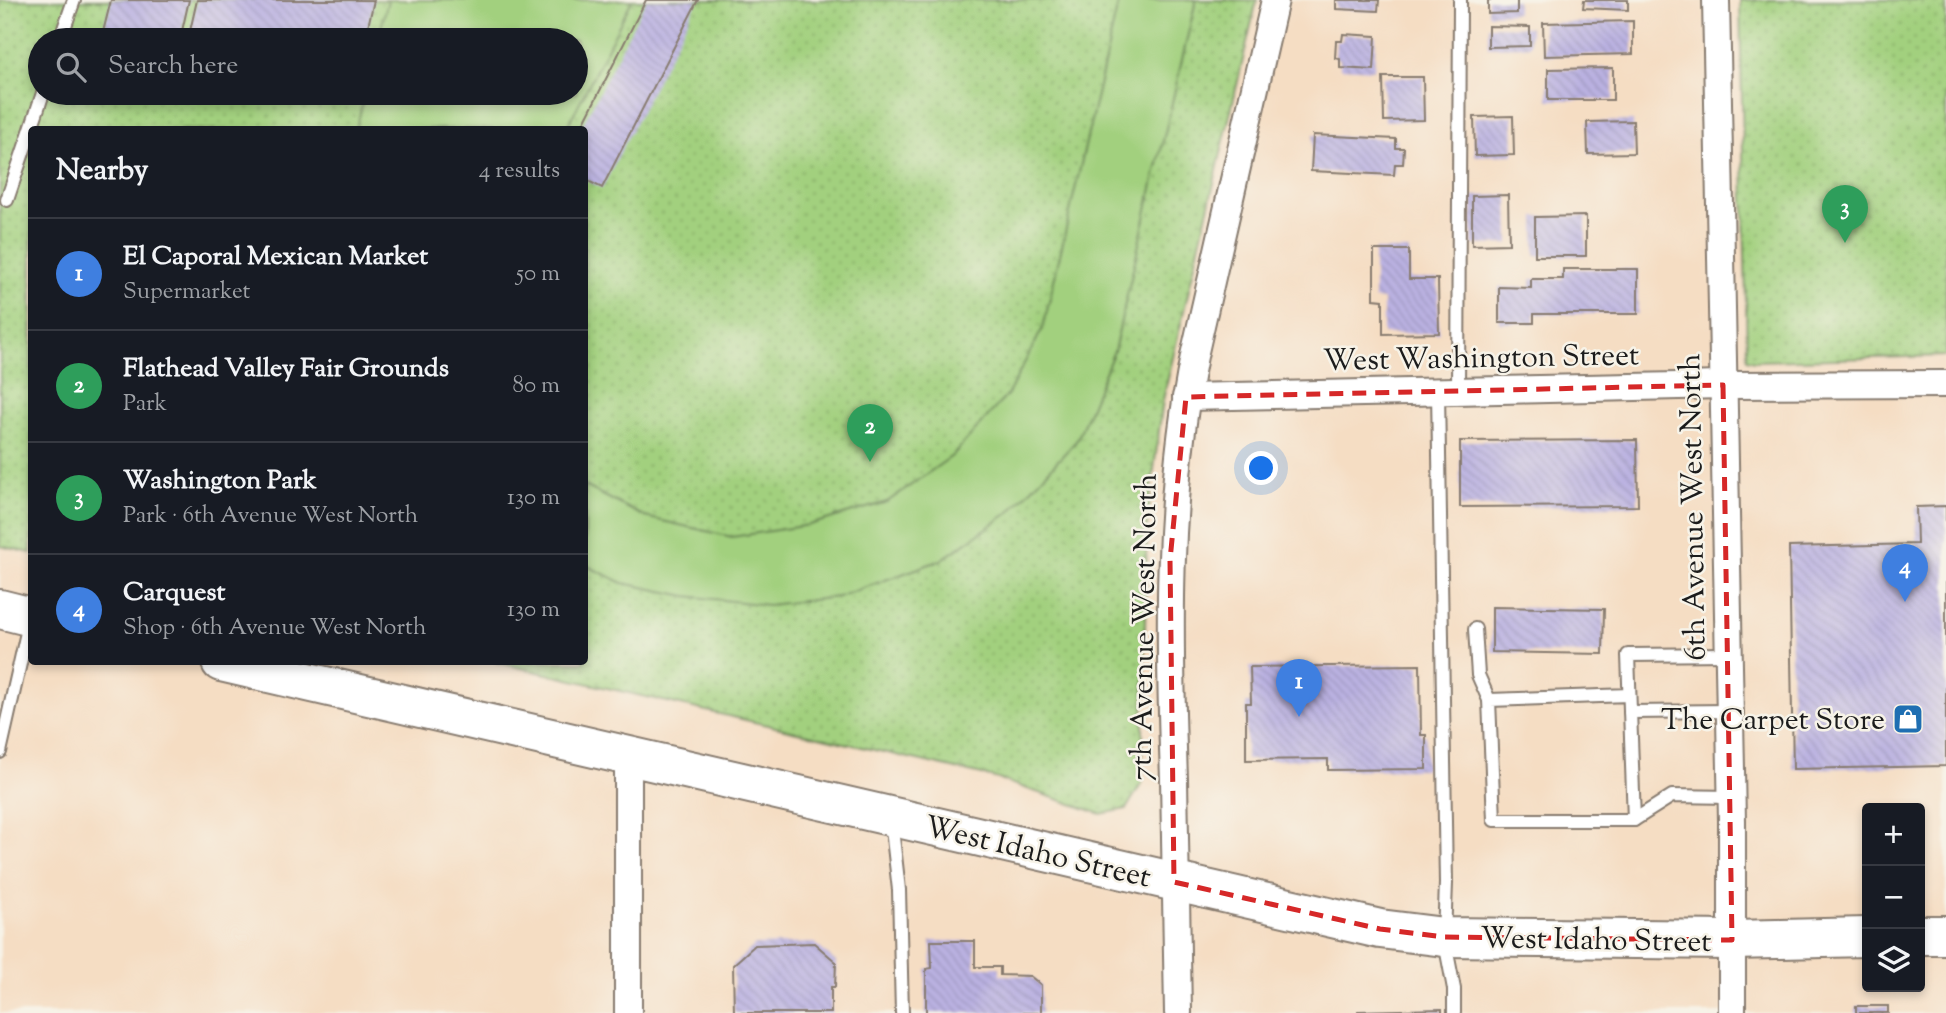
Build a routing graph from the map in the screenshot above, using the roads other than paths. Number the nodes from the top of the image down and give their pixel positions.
1 (74, 0) edge
2 (1275, 0) edge
3 (1460, 0) edge
4 (1716, 0) edge
5 (64, 28) edge
6 (39, 105) edge
7 (32, 126) edge
8 (28, 138) edge
9 (7, 200) dead end
10 (1946, 384) edge
11 (1723, 385) junction
12 (1448, 392) junction
13 (1186, 397) junction
14 (0, 609) edge
15 (28, 616) edge
16 (28, 629) edge
17 (1475, 629) dead end
18 (1728, 654) junction
19 (234, 665) edge
20 (1629, 695) junction
21 (1489, 700) junction
22 (1729, 711) junction
23 (1630, 712) junction
24 (2, 732) edge
25 (0, 752) edge
26 (628, 757) junction
27 (1731, 797) junction
28 (891, 817) junction
29 (1634, 820) junction
30 (1174, 882) junction
31 (1925, 935) edge
32 (1946, 935) edge
33 (1444, 937) junction
34 (1862, 937) edge
35 (1732, 940) junction
36 (628, 1013) edge
37 (902, 1013) edge
38 (1178, 1013) edge
39 (1454, 1013) edge
40 (1732, 1013) edge

1 - 5 lane
2 - 13 street, 7th Avenue West North
3 - 12 lane
4 - 11 street, 6th Avenue West North
6 - 7 lane
8 - 9 lane
10 - 11 street, West Washington Street
11 - 12 street, West Washington Street
11 - 18 street, 6th Avenue West North
12 - 13 street, West Washington Street
12 - 33 lane
13 - 30 street, 7th Avenue West North
14 - 15 highway
16 - 24 lane
17 - 21 lane
18 - 20 lane
18 - 22 street, 6th Avenue West North
19 - 26 highway, West Idaho Street
20 - 21 lane
20 - 23 lane
21 - 29 lane
22 - 23 lane
22 - 27 street, 6th Avenue West North
23 - 29 lane
24 - 25 lane
26 - 28 highway, West Idaho Street
26 - 36 street
27 - 29 lane
27 - 35 street, 6th Avenue West North
28 - 30 highway, West Idaho Street
28 - 37 lane
30 - 33 highway, West Idaho Street
30 - 38 street, 7th Avenue West North
31 - 32 highway
33 - 35 highway, West Idaho Street
33 - 39 lane
34 - 35 highway, West Idaho Street
35 - 40 street, 6th Avenue West North

